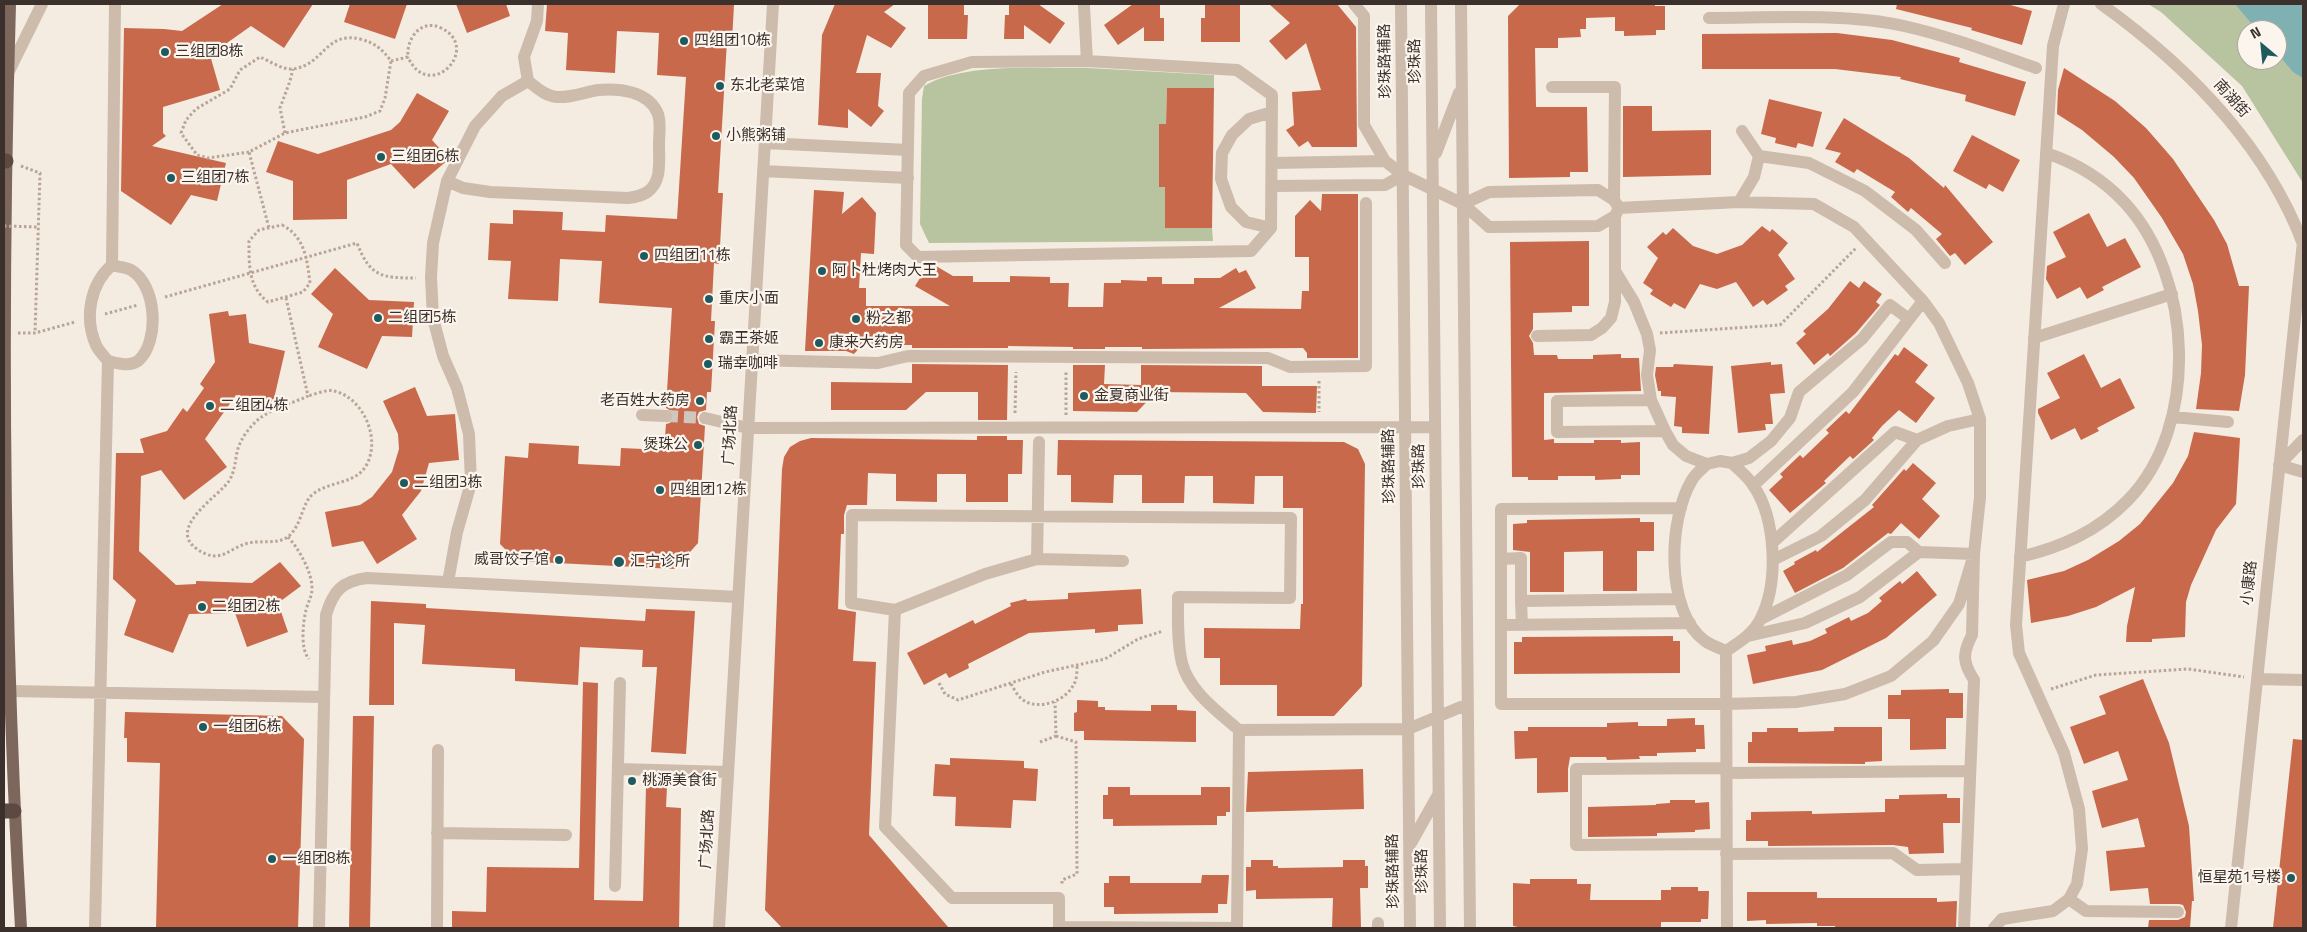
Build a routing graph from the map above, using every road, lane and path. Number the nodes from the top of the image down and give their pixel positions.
1 (10, 4) edge
2 (42, 4) edge
3 (115, 4) edge
4 (538, 4) edge
5 (773, 4) edge
6 (1354, 4) edge
7 (1401, 4) edge
8 (1431, 4) edge
9 (1461, 4) edge
10 (2064, 4) edge
11 (2100, 4) edge
12 (1084, 6) dead end
13 (1709, 18) dead end
14 (408, 57) junction
15 (391, 61) junction
16 (1088, 61) junction
17 (2036, 68) dead end
18 (292, 69) junction
19 (8, 72) junction
20 (528, 81) junction
21 (1462, 85) junction
22 (1552, 87) dead end
23 (1272, 112) junction
24 (1742, 131) dead end
25 (285, 134) junction
26 (765, 143) junction
27 (908, 150) junction
28 (249, 152) junction
29 (2046, 153) junction
30 (1759, 156) junction
31 (1433, 160) junction
32 (5, 161) edge
33 (1385, 161) junction
34 (1272, 163) junction
35 (763, 171) junction
36 (40, 173) dead end
37 (1403, 175) junction
38 (908, 178) junction
39 (447, 180) junction
40 (1272, 186) junction
41 (1433, 190) junction
42 (1739, 202) junction
43 (1366, 203) dead end
44 (1463, 204) junction
45 (1616, 208) junction
46 (4, 226) edge
47 (38, 227) junction
48 (269, 228) junction
49 (1271, 228) junction
50 (1866, 239) junction
51 (2303, 243) edge
52 (307, 257) junction
53 (1945, 263) dead end
54 (112, 265) junction
55 (1615, 271) junction
56 (249, 274) junction
57 (431, 277) junction
58 (2172, 294) junction
59 (286, 298) junction
60 (151, 301) junction
61 (1924, 301) junction
62 (90, 318) junction
63 (1909, 319) junction
64 (5, 333) edge
65 (35, 333) junction
66 (1647, 334) junction
67 (1537, 336) dead end
68 (2034, 338) junction
69 (1016, 356) junction
70 (1066, 357) junction
71 (752, 360) junction
72 (108, 361) junction
73 (1319, 367) junction
74 (308, 396) junction
75 (1651, 400) junction
76 (642, 415) dead end
77 (666, 416) tunnel mouth
78 (2173, 417) junction
79 (705, 418) tunnel mouth
80 (1980, 420) junction
81 (2228, 422) dead end
82 (1436, 427) junction
83 (748, 428) junction
84 (1015, 428) junction
85 (1066, 428) junction
86 (1319, 428) junction
87 (1406, 428) junction
88 (1665, 431) junction
89 (1917, 440) junction
90 (2303, 440) edge
91 (1039, 442) dead end
92 (1732, 463) junction
93 (1707, 464) junction
94 (2279, 465) junction
95 (2303, 472) edge
96 (1754, 485) junction
97 (1681, 508) junction
98 (1038, 516) junction
99 (288, 537) junction
100 (1772, 543) junction
101 (1919, 552) junction
102 (1974, 554) junction
103 (2020, 557) junction
104 (1501, 558) junction
105 (1037, 559) junction
106 (1773, 560) junction
107 (1123, 561) dead end
108 (448, 582) junction
109 (738, 597) junction
110 (1679, 599) junction
111 (1521, 601) junction
112 (895, 610) junction
113 (1761, 619) junction
114 (1690, 623) junction
115 (1501, 625) junction
116 (1522, 625) junction
117 (1178, 627) junction
118 (1748, 636) junction
119 (1726, 651) junction
120 (325, 664) junction
121 (1078, 665) junction
122 (2257, 679) junction
123 (2303, 680) edge
124 (620, 683) dead end
125 (939, 683) dead end
126 (1010, 684) junction
127 (11, 691) junction
128 (100, 693) junction
129 (2037, 694) junction
130 (324, 697) junction
131 (1055, 702) junction
132 (1468, 704) junction
133 (1726, 704) junction
134 (1438, 717) junction
135 (1408, 729) junction
136 (1239, 730) junction
137 (1056, 736) junction
138 (1040, 742) dead end
139 (438, 750) dead end
140 (618, 769) junction
141 (1726, 771) junction
142 (1970, 771) junction
143 (728, 772) junction
144 (1439, 792) junction
145 (9, 811) edge
146 (436, 833) junction
147 (566, 835) dead end
148 (1410, 845) junction
149 (1726, 849) junction
150 (1966, 869) junction
151 (615, 886) dead end
152 (1059, 898) junction
153 (2070, 899) junction
154 (2178, 912) dead end
155 (21, 928) edge
156 (95, 928) edge
157 (319, 928) edge
158 (437, 928) edge
159 (719, 928) edge
160 (1059, 928) edge
161 (1096, 928) edge
162 (1235, 928) edge
163 (1410, 928) edge
164 (1440, 928) edge
165 (1470, 928) edge
166 (1727, 928) edge
167 (1964, 928) edge
168 (1994, 928) edge
169 (2231, 928) edge

1 - 19 main road
2 - 19 street
3 - 54 street
4 - 20 street
5 - 26 street, 广场北路
6 - 33 street
7 - 37 street, 珍珠路辅路
8 - 31 street, 珍珠路
9 - 21 street
10 - 29 street
11 - 51 street, 南湖街
12 - 16 street
13 - 17 street
14 - 14 path
14 - 15 path
15 - 18 path
15 - 25 path
16 - 23 street
16 - 27 street
18 - 25 path
18 - 28 path
19 - 32 main road
20 - 39 street
20 - 39 street
21 - 31 street
21 - 44 street
22 - 45 street
23 - 34 street
23 - 49 street
24 - 30 street
25 - 28 path
26 - 27 street
26 - 35 street, 广场北路
27 - 38 street
28 - 48 path
29 - 58 street
29 - 68 street
30 - 42 street
30 - 53 street
31 - 41 street, 珍珠路
32 - 64 main road
33 - 34 street
33 - 37 street
34 - 40 street
35 - 38 street
35 - 71 street, 广场北路
36 - 47 path
37 - 40 street
37 - 41 street
37 - 87 street, 珍珠路辅路
38 - 49 street
39 - 57 street
40 - 49 street
41 - 44 street
41 - 82 street, 珍珠路
42 - 45 street
42 - 50 street
43 - 73 street
44 - 45 street
44 - 45 street
44 - 132 street
45 - 55 street
46 - 47 path, bridge
47 - 65 path
48 - 52 path
48 - 56 path
50 - 61 street
50 - 66 path
51 - 94 street, 小康路
52 - 56 path
52 - 57 path
52 - 59 path
54 - 60 street
54 - 62 street
55 - 66 street
55 - 67 street
56 - 59 path
56 - 60 path
57 - 108 street
58 - 68 street
58 - 78 street
59 - 74 path
60 - 62 path
60 - 72 street
61 - 63 street
61 - 80 street
62 - 65 path
62 - 72 street
63 - 92 street
63 - 96 street
64 - 65 path
64 - 127 main road
66 - 75 street
68 - 103 street
69 - 70 street
69 - 71 street
69 - 84 path
70 - 73 street
70 - 85 path
71 - 83 street, 广场北路
72 - 128 street
73 - 86 path
74 - 99 path
74 - 99 path
75 - 88 street
75 - 88 street
76 - 77 street
78 - 81 street
78 - 103 street
79 - 83 street
80 - 89 street
80 - 102 street
82 - 87 street
82 - 134 street, 珍珠路
83 - 84 street
83 - 109 street, 广场北路
84 - 85 street
85 - 86 street
86 - 87 street
87 - 135 street, 珍珠路辅路
88 - 93 street
89 - 100 street
89 - 106 street
90 - 94 street
91 - 98 street
92 - 93 street
92 - 96 street
93 - 97 street
94 - 95 street
94 - 122 street, 小康路
96 - 100 street
97 - 104 street
97 - 110 street
98 - 105 street
98 - 112 street
98 - 117 street
99 - 120 path
100 - 106 street
101 - 102 street
101 - 113 street
101 - 118 street
102 - 133 street
102 - 142 street
103 - 129 street
104 - 111 street
104 - 115 street
105 - 107 street
105 - 112 street
106 - 113 street
108 - 109 street
108 - 120 street
109 - 143 street, 广场北路
110 - 111 street
110 - 114 street
111 - 116 street
112 - 152 street
113 - 118 street
114 - 116 street
114 - 119 street
115 - 116 street
115 - 133 street
117 - 121 path
117 - 136 street
118 - 119 street
119 - 133 street
120 - 130 street
121 - 126 path
121 - 131 path
122 - 123 street
122 - 129 path
122 - 169 street, 小康路
124 - 140 street
125 - 126 path
126 - 131 path
127 - 128 street
127 - 145 main road
128 - 130 street
128 - 156 street
129 - 153 street
130 - 157 street
131 - 137 path
132 - 134 street
132 - 165 street
133 - 141 street
134 - 135 street
134 - 144 street, 珍珠路
135 - 136 street
135 - 148 street, 珍珠路辅路
136 - 162 street
137 - 138 path
137 - 152 path
139 - 146 street
140 - 143 street
140 - 151 street
141 - 142 street
141 - 149 street
141 - 149 street
142 - 150 street
143 - 159 street, 广场北路
144 - 148 street
144 - 164 street, 珍珠路
145 - 155 main road
146 - 147 street
146 - 158 street
148 - 163 street, 珍珠路辅路
149 - 150 street
149 - 166 street
150 - 167 street
152 - 160 street
153 - 154 street
153 - 168 street
160 - 161 street
161 - 162 street

